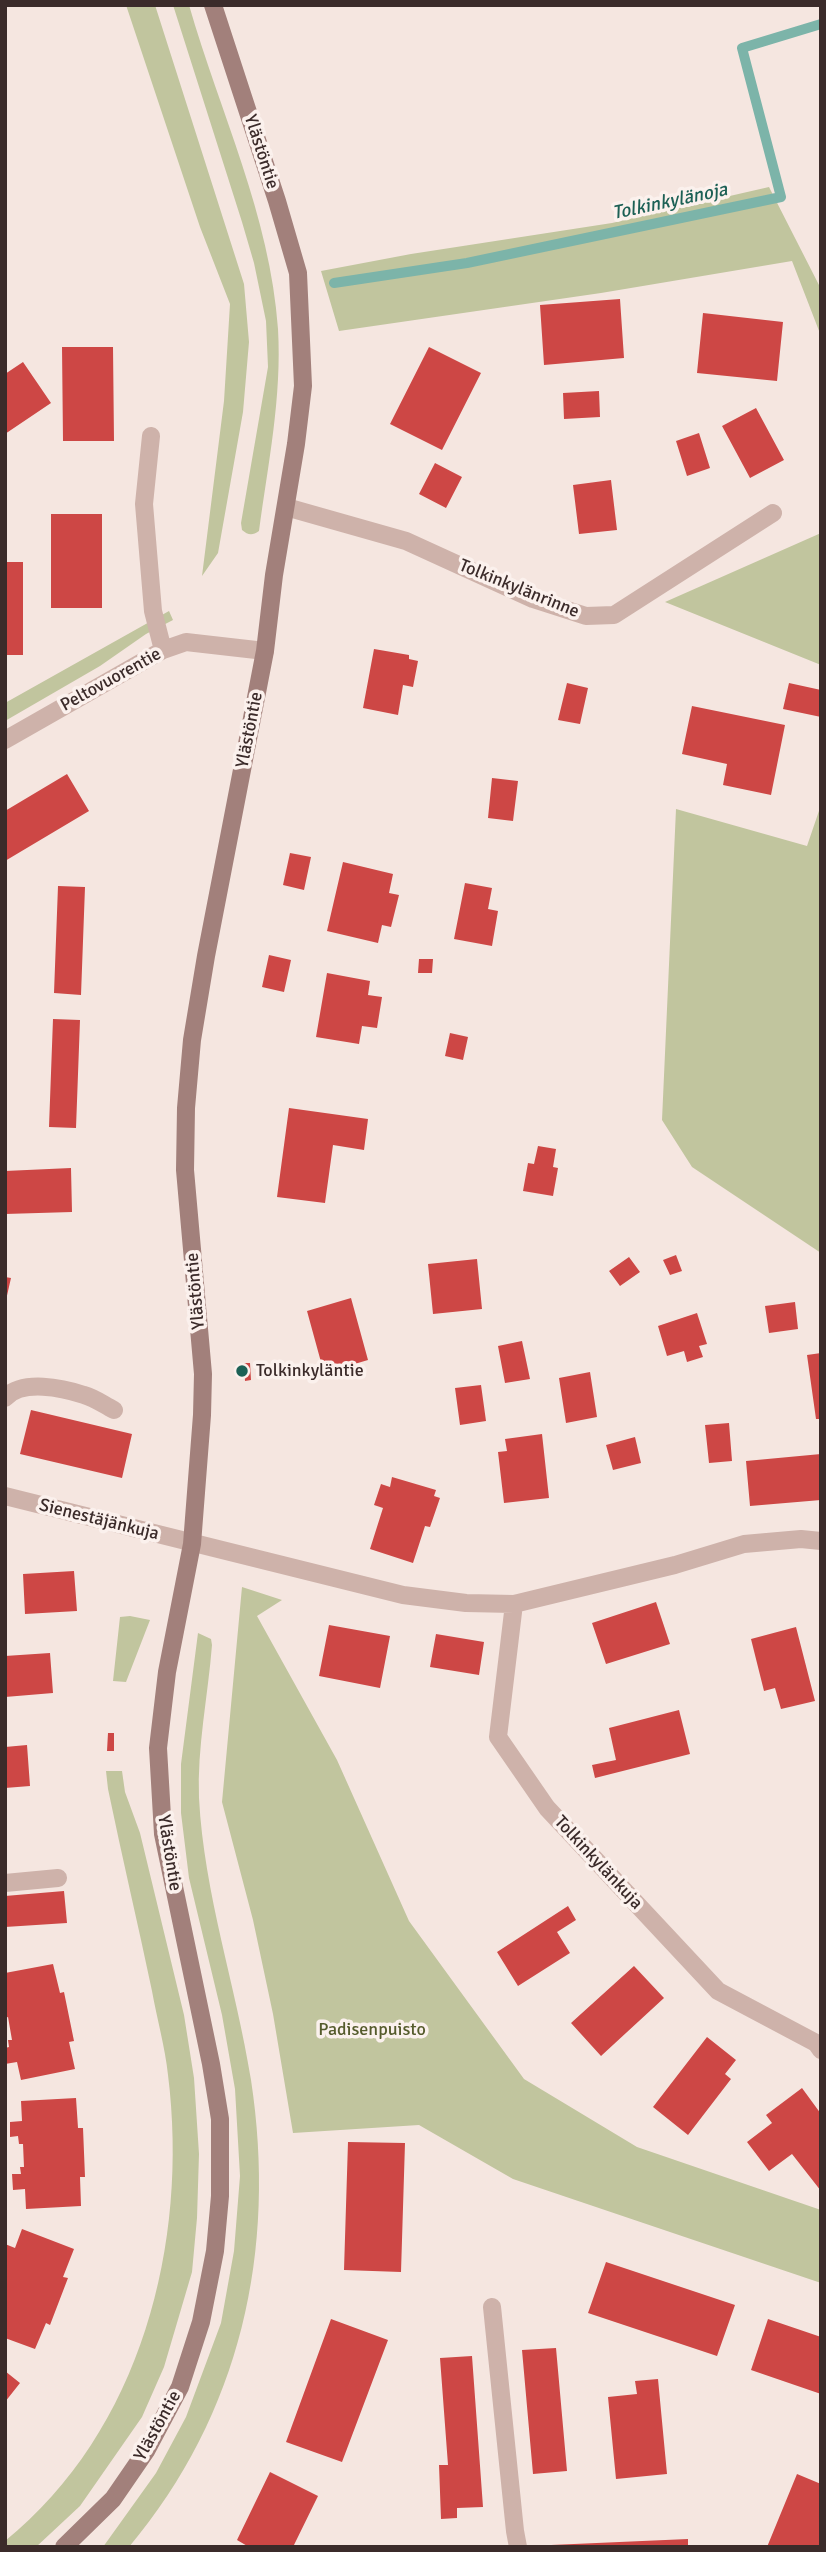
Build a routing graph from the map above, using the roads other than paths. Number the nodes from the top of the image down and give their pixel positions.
1 (213, 5) edge
2 (151, 436) dead end
3 (286, 506) junction
4 (773, 513) dead end
5 (163, 650) junction
6 (265, 651) junction
7 (5, 740) edge
8 (5, 1398) edge
9 (114, 1410) dead end
10 (5, 1496) edge
11 (821, 1541) edge
12 (192, 1544) junction
13 (513, 1604) junction
14 (58, 1878) dead end
15 (5, 1883) edge
16 (821, 2050) edge
17 (492, 2307) dead end
18 (64, 2547) edge
19 (518, 2547) edge

1 - 3 main road, Ylästöntie
2 - 5 street
3 - 4 street, Tolkinkylänrinne
3 - 6 main road, Ylästöntie
5 - 6 street, Peltovuorentie
5 - 7 street, Peltovuorentie
6 - 12 main road, Ylästöntie
8 - 9 street
10 - 12 street, Sienestäjänkuja
11 - 13 street
12 - 13 street
12 - 18 main road, Ylästöntie
13 - 16 street, Tolkinkylänkuja
14 - 15 street
17 - 19 street

